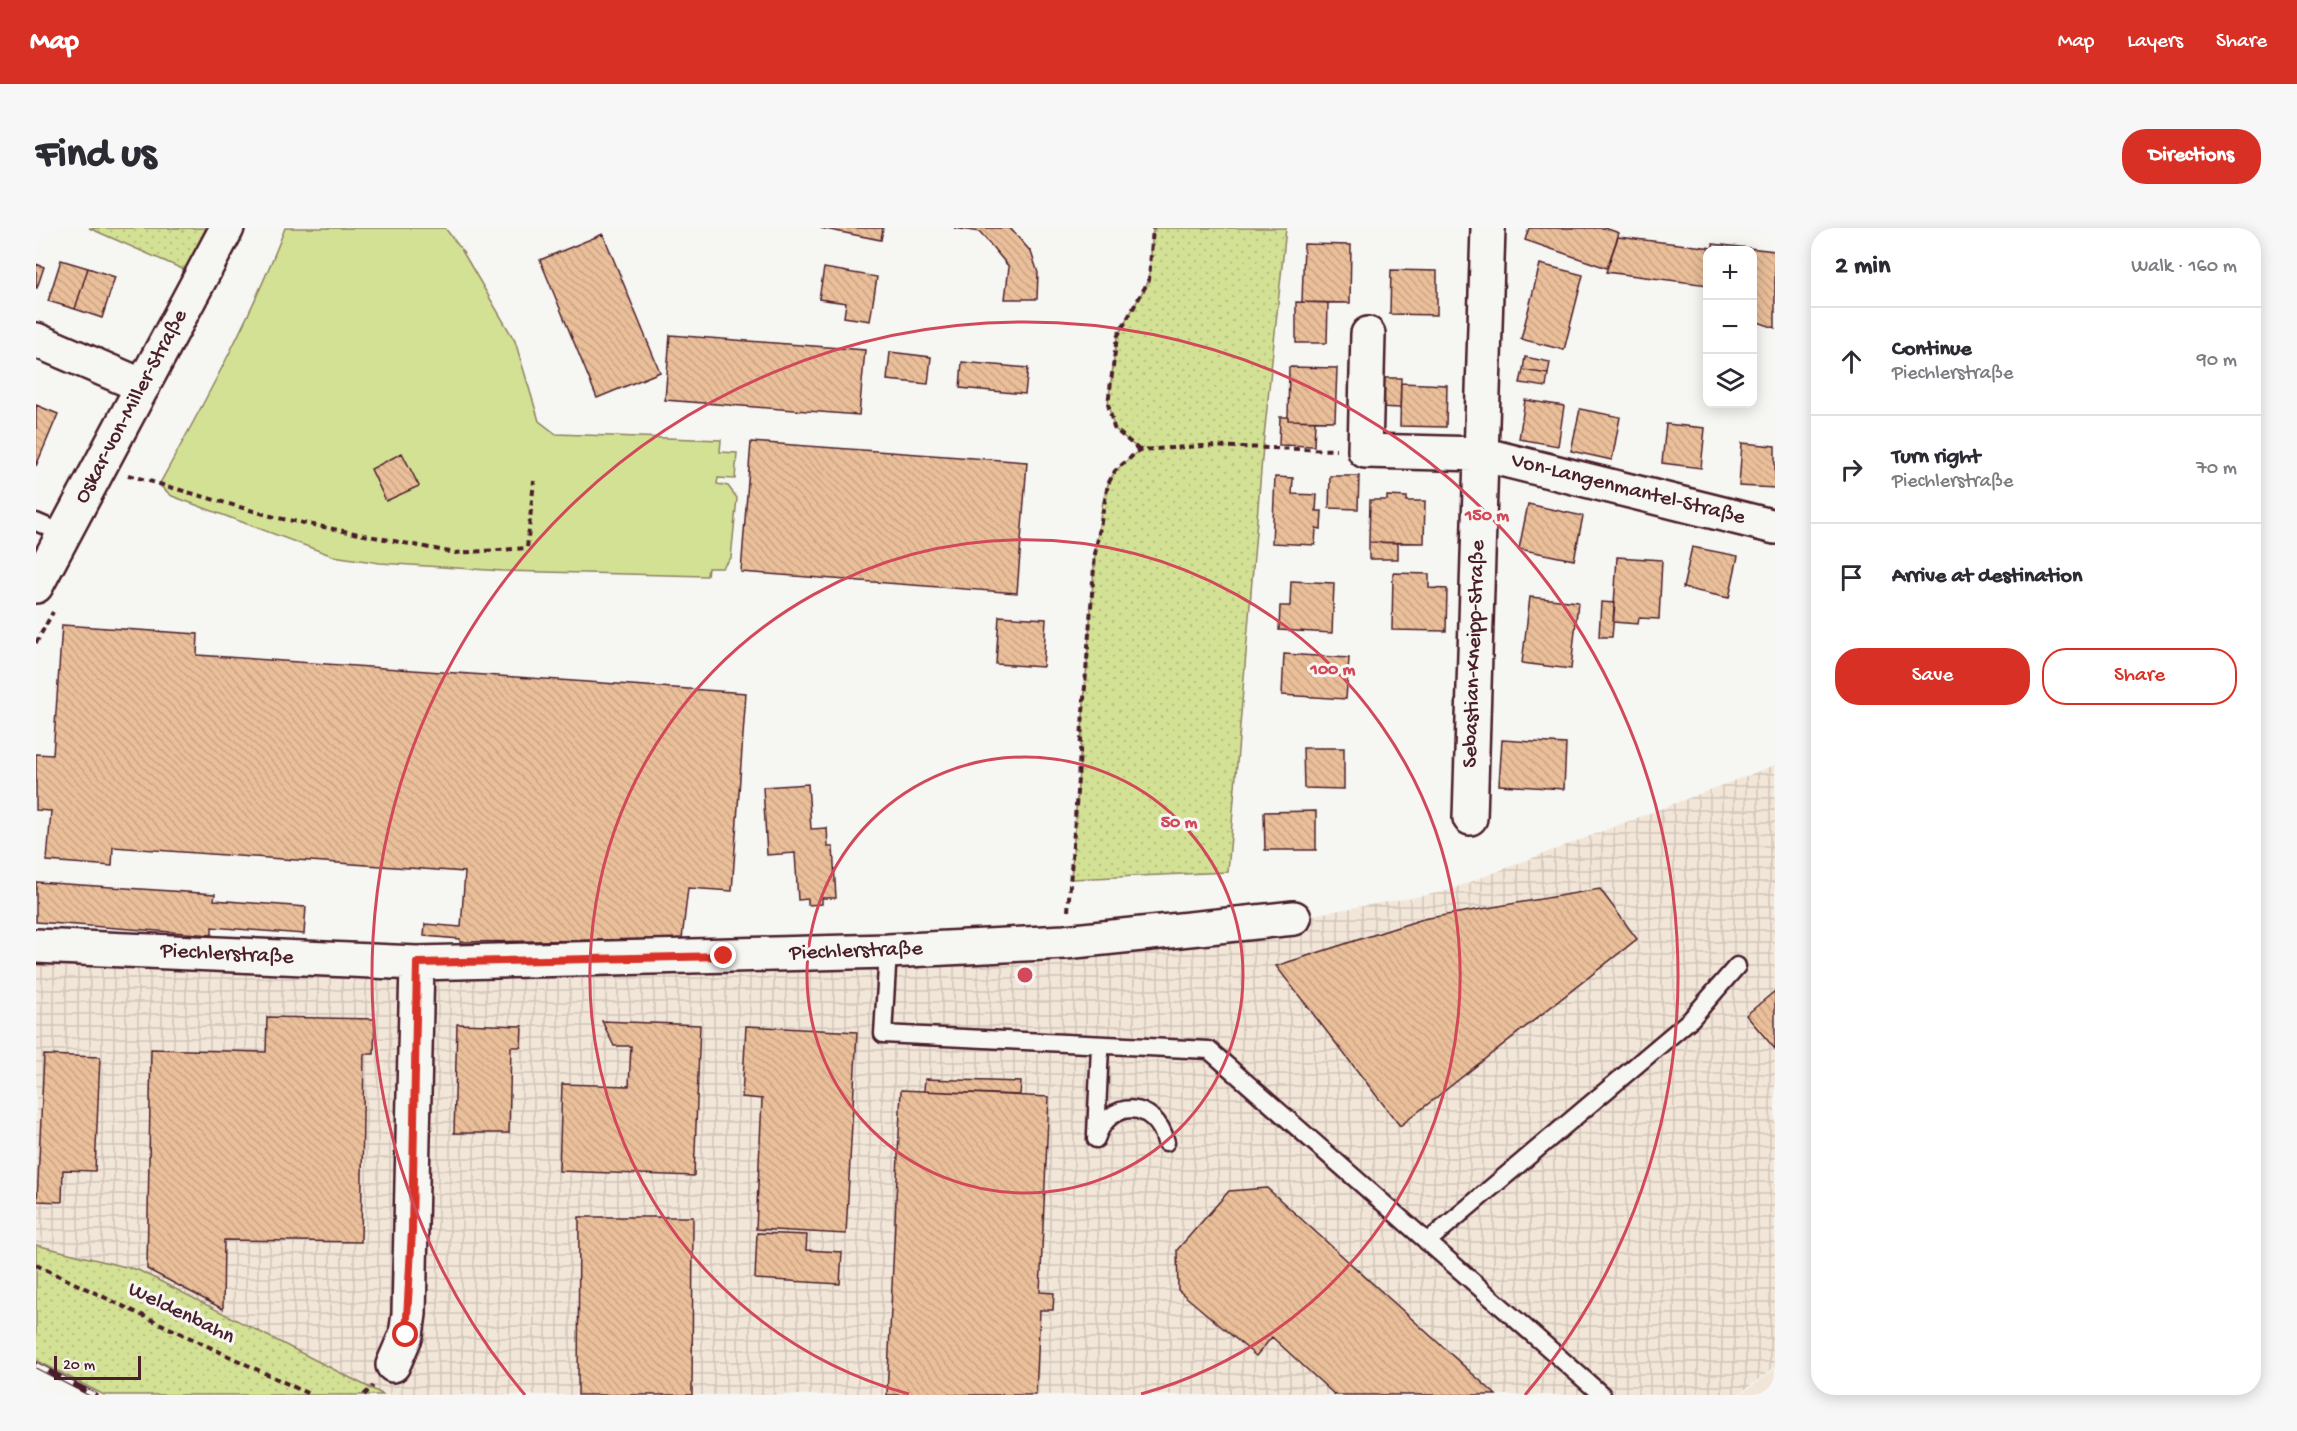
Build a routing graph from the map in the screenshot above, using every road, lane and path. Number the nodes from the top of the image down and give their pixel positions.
1 (228, 228) edge
2 (1153, 228) edge
3 (1488, 228) edge
4 (1368, 334) dead end
5 (36, 340) edge
6 (143, 386) junction
7 (1140, 450) junction
8 (1365, 451) junction
9 (1481, 454) junction
10 (128, 475) dead end
11 (534, 481) dead end
12 (1775, 527) edge
13 (50, 528) edge
14 (36, 586) edge
15 (1470, 818) dead end
16 (1294, 918) dead end
17 (1065, 942) junction
18 (36, 946) edge
19 (888, 951) junction
20 (417, 963) junction
21 (1737, 966) dead end
22 (1100, 1046) junction
23 (1166, 1142) dead end
24 (1427, 1242) junction
25 (36, 1265) edge
26 (393, 1365) dead end
27 (311, 1395) edge
28 (1602, 1395) edge

1 - 6 street, Oskar-von-Miller-Straße
2 - 7 path
3 - 9 street, Sebastian-Kneipp-Straße
4 - 8 street
5 - 6 street
6 - 13 street, Oskar-von-Miller-Straße
7 - 8 path
7 - 17 path
8 - 9 street
9 - 12 street, Von-Langenmantel-Straße
9 - 15 street, Sebastian-Kneipp-Straße
10 - 11 path
13 - 14 street, Oskar-von-Miller-Straße
16 - 17 street, Piechlerstraße
17 - 19 street, Piechlerstraße
18 - 20 street, Piechlerstraße
19 - 20 street, Piechlerstraße
19 - 22 lane
20 - 26 street
21 - 24 lane
22 - 23 lane
22 - 24 lane
24 - 28 lane
25 - 27 path, Weldenbahn

